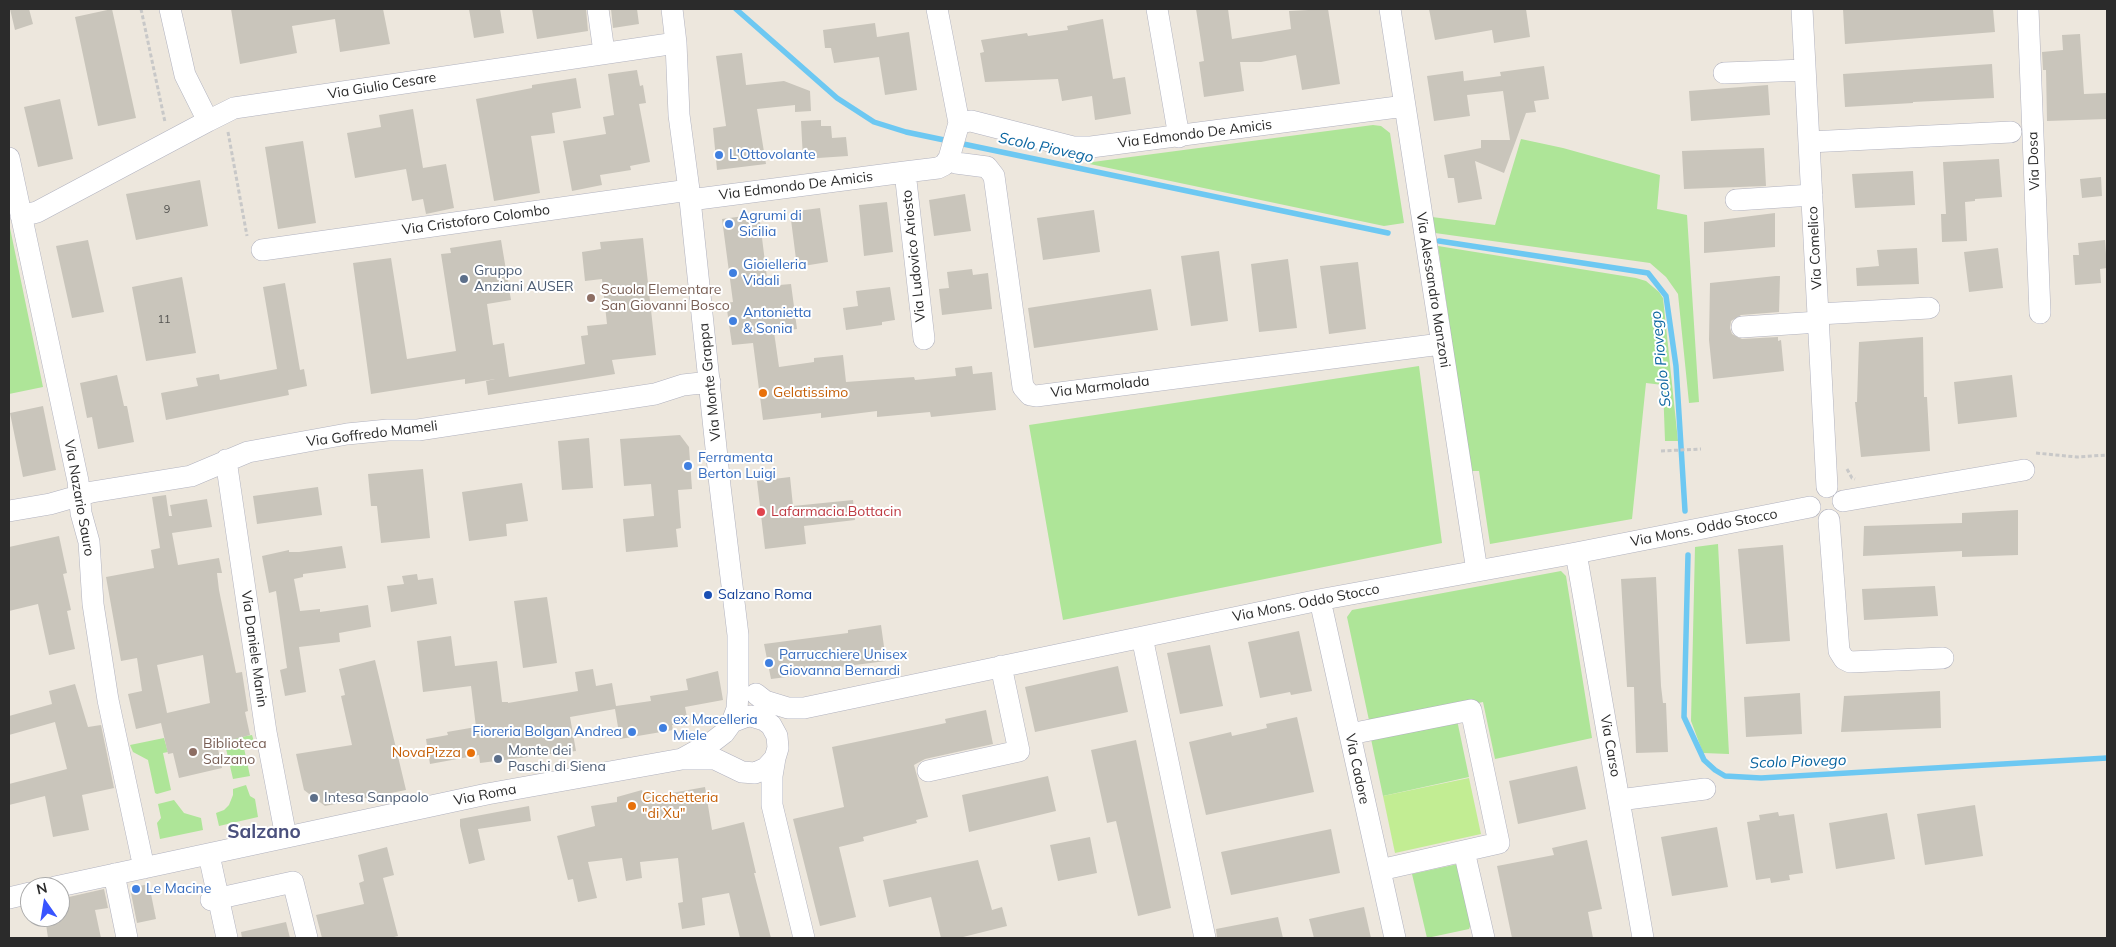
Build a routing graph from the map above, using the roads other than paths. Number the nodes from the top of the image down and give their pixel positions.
1 (170, 9) edge
2 (598, 9) edge
3 (672, 9) edge
4 (937, 9) edge
5 (1157, 9) edge
6 (1390, 9) edge
7 (1802, 9) edge
8 (2028, 9) edge
9 (676, 43) junction
10 (604, 52) junction
11 (1805, 70) junction
12 (1724, 73) dead end
13 (1404, 106) junction
14 (208, 120) junction
15 (2011, 132) dead end
16 (1179, 137) junction
17 (954, 141) junction
18 (1809, 142) junction
19 (9, 158) edge
20 (905, 172) junction
21 (690, 195) junction
22 (1812, 195) junction
23 (1736, 200) dead end
24 (21, 216) junction
25 (262, 250) dead end
26 (1928, 308) dead end
27 (2040, 314) dead end
28 (1819, 318) junction
29 (1742, 326) dead end
30 (924, 339) dead end
31 (1441, 344) junction
32 (710, 382) junction
33 (226, 460) junction
34 (2027, 462) road end
35 (1827, 487) junction
36 (79, 495) junction
37 (1843, 501) junction
38 (1810, 507) junction
39 (9, 511) edge
40 (1829, 520) junction
41 (1576, 553) junction
42 (1477, 571) junction
43 (1320, 600) junction
44 (738, 636) junction
45 (1142, 637) junction
46 (1943, 658) dead end
47 (1001, 666) junction
48 (756, 694) junction
49 (796, 708) junction
50 (765, 721) junction
51 (728, 727) junction
52 (1350, 734) junction
53 (777, 750) junction
54 (682, 758) junction
55 (736, 768) junction
56 (928, 771) dead end
57 (1705, 789) dead end
58 (1619, 800) junction
59 (772, 806) junction
60 (286, 837) junction
61 (1464, 851) junction
62 (209, 855) junction
63 (144, 868) junction
64 (1380, 870) junction
65 (114, 874) junction
66 (70, 884) edge
67 (215, 899) junction
68 (127, 938) edge
69 (227, 938) edge
70 (307, 938) edge
71 (804, 938) edge
72 (1205, 938) edge
73 (1395, 938) edge
74 (1484, 938) edge
75 (1643, 938) edge

1 - 14 street
2 - 10 street
3 - 9 street, Via Monte Grappa
4 - 17 street
5 - 16 street
6 - 13 street, Via Alessandro Manzoni
7 - 11 street, Via Comelico
8 - 27 street, Via Dosa
9 - 10 street, Via Giulio Cesare
9 - 21 street, Via Monte Grappa
10 - 14 street, Via Giulio Cesare
11 - 12 street
11 - 18 street, Via Comelico
13 - 16 street, Via Edmondo De Amicis
13 - 31 street, Via Alessandro Manzoni
14 - 24 street, Via Giulio Cesare
15 - 18 street
16 - 17 street, Via Edmondo De Amicis
17 - 20 street, Via Edmondo De Amicis
17 - 31 street, Via Marmolada
18 - 22 street, Via Comelico
19 - 24 street, Via Nazario Sauro
20 - 21 street, Via Edmondo De Amicis
20 - 30 street, Via Ludovico Ariosto
21 - 25 street, Via Cristoforo Colombo
21 - 32 street, Via Monte Grappa
22 - 23 street
22 - 28 street, Via Comelico
24 - 36 street, Via Nazario Sauro
26 - 28 street
28 - 29 street
28 - 35 street, Via Comelico
31 - 42 street, Via Alessandro Manzoni
32 - 33 street, Via Goffredo Mameli
32 - 44 street, Via Monte Grappa
33 - 36 street, Via Goffredo Mameli
33 - 60 street, Via Daniele Manin
34 - 37 street
35 - 37 street
35 - 38 street
36 - 39 street, Via Goffredo Mameli
36 - 63 street, Via Nazario Sauro
37 - 40 street
38 - 40 street
38 - 41 street, Via Mons. Oddo Stocco
40 - 46 street
41 - 42 street, Via Mons. Oddo Stocco
41 - 58 street, Via Carso
42 - 43 street, Via Mons. Oddo Stocco
43 - 45 street, Via Mons. Oddo Stocco
43 - 52 street, Via Cadore
44 - 48 street, Via Monte Grappa
44 - 51 street, Via Monte Grappa
45 - 47 street, Via Mons. Oddo Stocco
45 - 72 street
47 - 49 street, Via Mons. Oddo Stocco
47 - 56 street
48 - 49 street, Via Mons. Oddo Stocco
48 - 50 street, Via Monte Grappa
49 - 50 street
49 - 53 street
50 - 51 street, Via Roma
50 - 53 street
51 - 54 street, Via Roma
51 - 55 street
52 - 61 street
52 - 64 street, Via Cadore
53 - 55 street, Via Roma
53 - 59 street
54 - 55 street, Via Roma
54 - 60 street, Via Roma
55 - 59 street
57 - 58 street
58 - 75 street, Via Carso
59 - 71 street
60 - 62 street, Via Roma
61 - 64 street
61 - 74 street
62 - 63 street, Via Roma
62 - 67 street
63 - 65 street, Via Roma
64 - 73 street, Via Cadore
65 - 66 street, Via Roma
65 - 68 street
67 - 69 street
67 - 70 street

